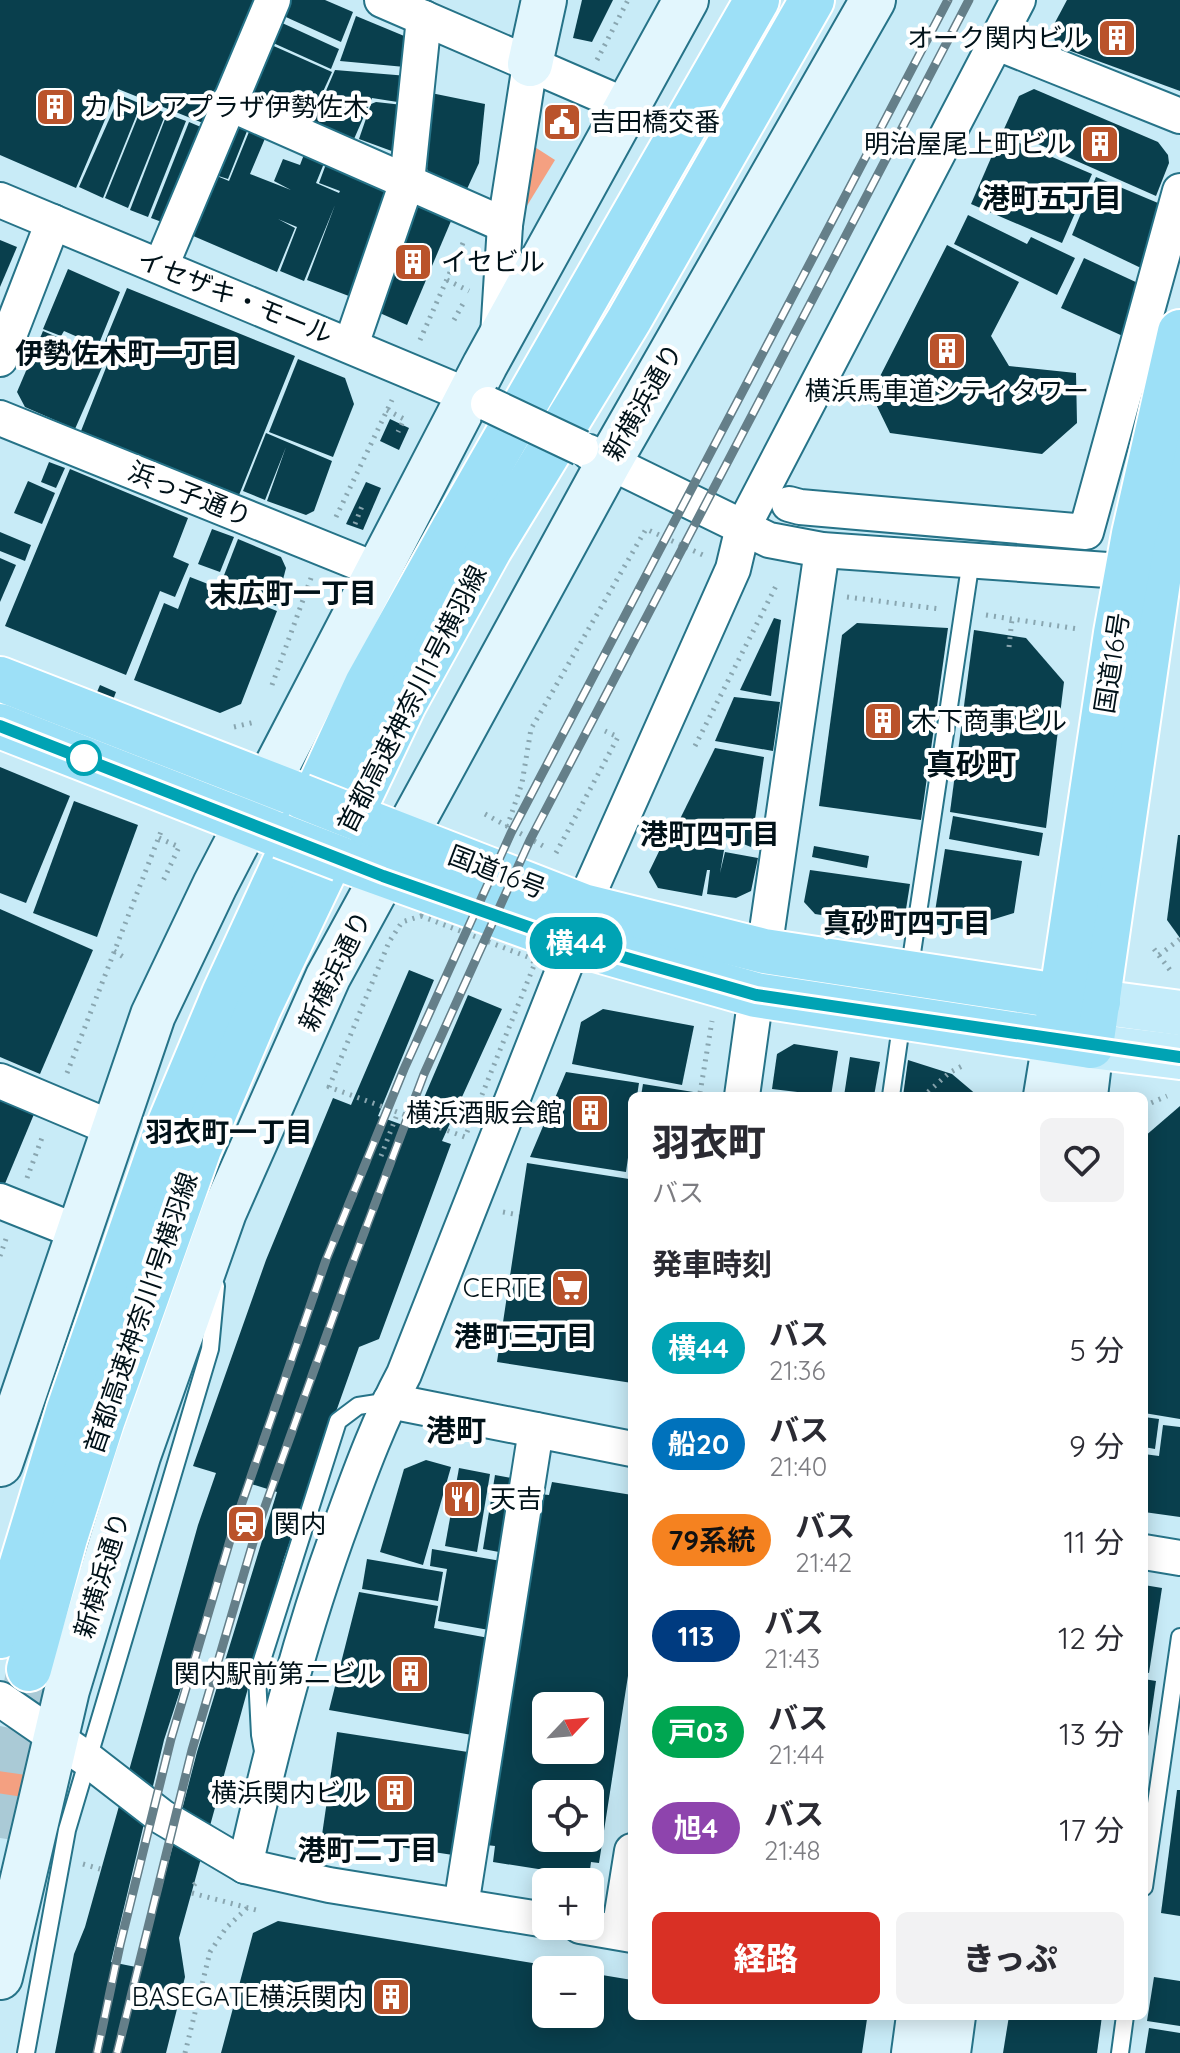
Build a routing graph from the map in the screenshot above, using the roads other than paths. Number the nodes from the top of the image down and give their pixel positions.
1 (273, 0) edge
2 (382, 0) edge
3 (544, 0) edge
4 (686, 0) edge
5 (757, 0) edge
6 (812, 0) edge
7 (873, 0) edge
8 (1018, 0) edge
9 (426, 9) edge
10 (995, 42) junction
11 (530, 64) junction
12 (627, 106) junction
13 (226, 110) junction
14 (1180, 116) edge
15 (407, 182) junction
16 (1180, 191) edge
17 (0, 200) edge
18 (53, 222) junction
19 (505, 225) junction
20 (161, 266) junction
21 (1180, 332) edge
22 (498, 340) junction
23 (351, 345) junction
24 (0, 359) edge
25 (479, 399) junction
26 (0, 418) edge
27 (1180, 447) edge
28 (595, 455) junction
29 (789, 504) dead end
30 (743, 527) junction
31 (822, 550) junction
32 (971, 560) junction
33 (379, 571) junction
34 (1155, 574) edge
35 (0, 679) edge
36 (0, 726) edge
37 (284, 790) junction
38 (264, 829) junction
39 (405, 837) junction
40 (383, 876) junction
41 (578, 924) junction
42 (764, 951) junction
43 (909, 973) junction
44 (756, 995) junction
45 (1080, 999) junction
46 (1180, 1013) edge
47 (903, 1017) junction
48 (1073, 1043) junction
49 (1175, 1077) edge
50 (0, 1081) edge
51 (743, 1092) edge
52 (892, 1092) edge
53 (1048, 1092) edge
54 (1084, 1092) edge
55 (114, 1129) junction
56 (8, 1204) edge
57 (78, 1232) junction
58 (390, 1401) junction
59 (6, 1420) edge
60 (536, 1430) junction
61 (628, 1448) edge
62 (0, 1464) edge
63 (1148, 1553) edge
64 (1180, 1558) edge
65 (0, 1636) tunnel mouth
66 (1180, 1637) edge
67 (15, 1684) edge
68 (71, 1749) junction
69 (1148, 1859) edge
70 (245, 1866) junction
71 (628, 1898) edge
72 (461, 1906) junction
73 (532, 1918) edge
74 (604, 1930) edge
75 (625, 1934) edge
76 (0, 1977) edge
77 (918, 2020) edge
78 (952, 2020) edge
79 (1124, 2020) edge
80 (26, 2053) edge
81 (914, 2053) edge
82 (948, 2053) edge
83 (1120, 2053) edge

1 - 13 street
2 - 9 street
3 - 11 street
4 - 12 street
5 - 65 highway, 首都高速神奈川1号横羽線
6 - 67 highway, 首都高速神奈川1号横羽線
7 - 28 street, 新横浜通り
8 - 10 street
9 - 11 street
9 - 15 street
10 - 14 street
10 - 30 street
11 - 12 street
11 - 19 street
12 - 22 street
13 - 15 street
13 - 20 street
15 - 19 street
15 - 23 street
16 - 29 street
17 - 18 street, イセザキ・モール
18 - 20 street, イセザキ・モール
18 - 24 street
19 - 22 street
20 - 23 street, イセザキ・モール
21 - 34 highway, 国道16号
22 - 25 street
23 - 25 street, イセザキ・モール
25 - 28 street, イセザキ・モール, bridge
25 - 33 street
26 - 33 street, 浜っ子通り
27 - 34 highway, 国道16号
28 - 30 street, イセザキ・モール
28 - 39 street, 新横浜通り
30 - 31 street, イセザキ・モール
30 - 41 street
31 - 32 street, イセザキ・モール
31 - 42 street
32 - 34 street, イセザキ・モール
32 - 43 lane
33 - 37 street
34 - 45 highway, 国道16号
35 - 37 highway, 国道16号
36 - 38 highway, 国道16号
37 - 38 street
37 - 39 highway, 国道16号, bridge
38 - 40 highway, 国道16号, bridge
38 - 55 street
39 - 40 street, 新横浜通り
39 - 41 highway, 国道16号
40 - 41 highway, 国道16号
40 - 68 street, 新横浜通り
41 - 42 highway, 国道16号
41 - 44 highway, 国道16号
41 - 58 street
42 - 43 highway, 国道16号
43 - 45 highway, 国道16号
44 - 47 highway, 国道16号
44 - 51 street
45 - 46 main road
45 - 48 highway, 国道16号
47 - 48 highway, 国道16号
47 - 52 lane
48 - 49 main road
48 - 53 street
48 - 54 street
50 - 55 street
55 - 57 street
56 - 57 street
57 - 59 street
58 - 60 street
58 - 70 street
59 - 62 street
60 - 61 street
60 - 72 street
63 - 64 street
66 - 69 lane
67 - 68 street
68 - 70 street
68 - 76 street, 新横浜通り
68 - 80 lane
70 - 72 street
71 - 75 street
72 - 73 street
74 - 75 street
77 - 81 street
78 - 82 street
79 - 83 lane

